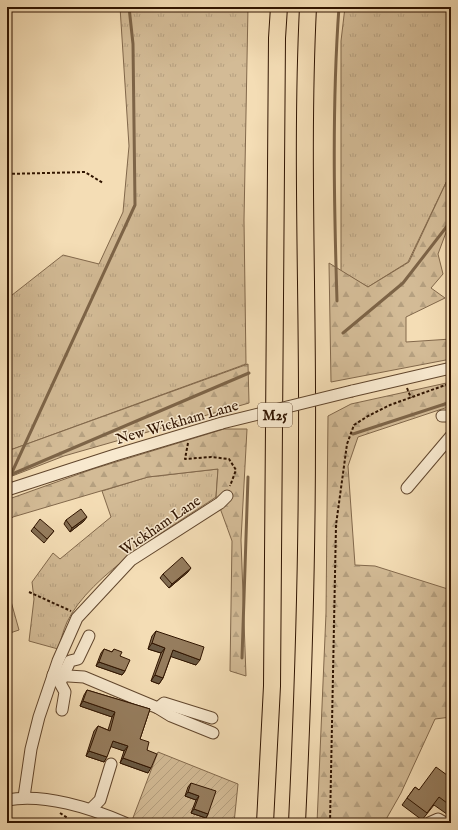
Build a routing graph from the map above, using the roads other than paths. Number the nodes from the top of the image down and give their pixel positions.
1 (279, 7) edge
2 (308, 7) edge
3 (451, 368) edge
4 (451, 436) edge
5 (407, 488) dead end
6 (7, 490) edge
7 (227, 496) road end
8 (89, 636) dead end
9 (58, 675) junction
10 (158, 708) junction
11 (62, 710) dead end
12 (212, 718) dead end
13 (213, 733) dead end
14 (112, 764) dead end
15 (24, 797) junction
16 (7, 800) edge
17 (91, 809) junction
18 (125, 823) edge
19 (265, 823) edge
20 (297, 823) edge
21 (429, 823) edge
22 (444, 823) edge

1 - 19 highway, M25
2 - 20 highway, M25
3 - 6 street, New Wickham Lane, bridge
4 - 5 street
7 - 9 street, Wickham Lane
8 - 9 street
9 - 10 street
9 - 11 street
9 - 15 street, Wickham Lane
10 - 12 street
10 - 13 street
14 - 17 street
15 - 16 street
15 - 17 street
17 - 18 street
21 - 22 street

